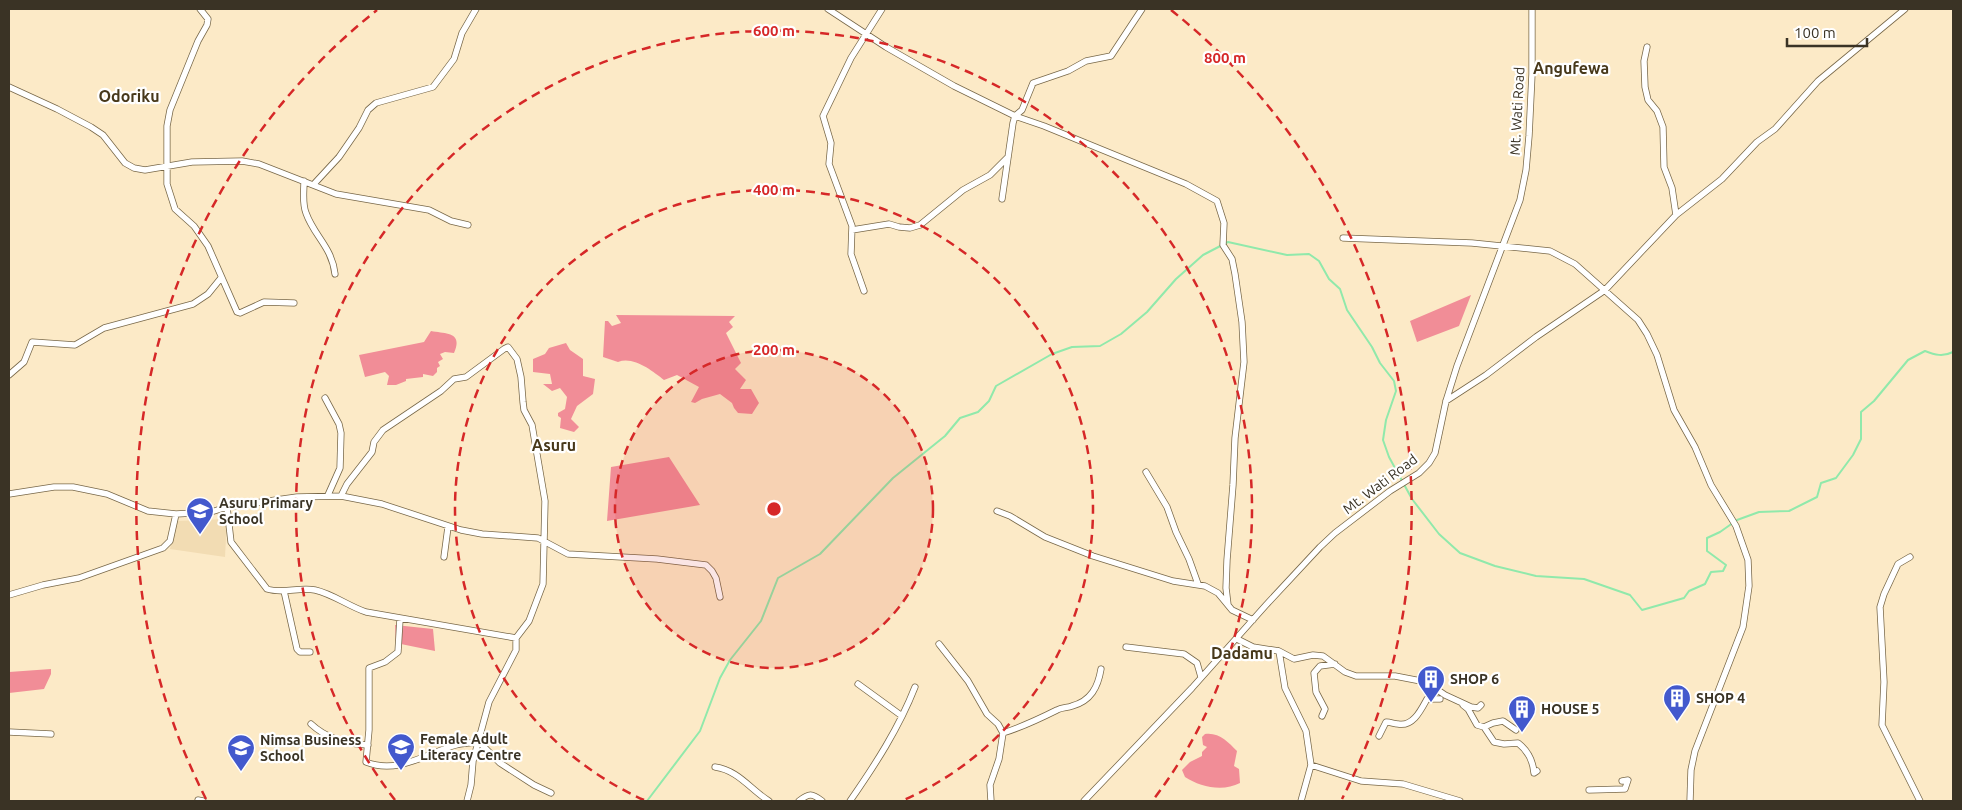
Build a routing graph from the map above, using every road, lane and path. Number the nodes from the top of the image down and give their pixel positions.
1 (200, 9) edge
2 (476, 9) edge
3 (828, 9) edge
4 (882, 9) edge
5 (1142, 9) edge
6 (1532, 9) edge
7 (1905, 9) edge
8 (867, 33) junction
9 (1647, 48) dead end
10 (9, 88) edge
11 (1015, 116) junction
12 (1008, 157) junction
13 (168, 166) junction
14 (304, 181) junction
15 (314, 184) junction
16 (1002, 199) dead end
17 (1676, 214) junction
18 (468, 225) dead end
19 (852, 230) junction
20 (1343, 238) dead end
21 (1502, 246) junction
22 (335, 274) dead end
23 (221, 278) junction
24 (1605, 290) junction
25 (864, 291) dead end
26 (294, 303) dead end
27 (9, 375) edge
28 (325, 398) dead end
29 (1446, 400) junction
30 (1146, 472) dead end
31 (9, 494) edge
32 (328, 495) junction
33 (341, 496) junction
34 (227, 507) junction
35 (997, 511) dead end
36 (176, 514) junction
37 (448, 527) junction
38 (545, 541) junction
39 (1910, 556) dead end
40 (444, 557) dead end
41 (1198, 584) junction
42 (284, 591) junction
43 (9, 595) edge
44 (720, 597) dead end
45 (1228, 605) junction
46 (400, 619) junction
47 (1252, 620) junction
48 (516, 638) junction
49 (1237, 639) junction
50 (939, 644) dead end
51 (1126, 647) dead end
52 (1279, 651) junction
53 (310, 652) dead end
54 (1336, 664) junction
55 (1101, 669) dead end
56 (1201, 677) junction
57 (858, 684) dead end
58 (915, 687) dead end
59 (1441, 696) junction
60 (1449, 697) junction
61 (1434, 704) dead end
62 (1481, 706) dead end
63 (902, 716) junction
64 (1322, 716) dead end
65 (311, 724) dead end
66 (1484, 727) junction
67 (1516, 730) dead end
68 (9, 732) edge
69 (1003, 733) junction
70 (52, 734) dead end
71 (1380, 736) dead end
72 (479, 742) junction
73 (368, 745) junction
74 (1311, 765) junction
75 (716, 767) dead end
76 (1537, 771) dead end
77 (1622, 781) dead end
78 (1588, 790) dead end
79 (551, 793) dead end
80 (467, 801) edge
81 (769, 801) edge
82 (799, 801) edge
83 (822, 801) edge
84 (850, 801) edge
85 (991, 801) edge
86 (1084, 801) edge
87 (1301, 801) edge
88 (1460, 801) edge
89 (1690, 801) edge
90 (1920, 801) edge

1 - 13 street
2 - 15 street
3 - 8 street
4 - 8 street
5 - 11 street
6 - 21 street, Mt. Wati Road
7 - 17 street
8 - 11 street
8 - 19 street
9 - 17 street
10 - 13 street
11 - 12 street
11 - 45 street
12 - 16 street
12 - 19 street
13 - 14 street
13 - 23 street
14 - 15 street
14 - 22 street
15 - 18 street
17 - 24 street
19 - 25 street
20 - 21 street
21 - 24 street
21 - 29 street, Mt. Wati Road
23 - 26 street
23 - 27 street
24 - 29 street
24 - 89 street
28 - 32 street
29 - 47 street, Mt. Wati Road
30 - 41 street
31 - 36 street
32 - 33 street
32 - 34 street
33 - 37 street
33 - 38 street
34 - 36 street
34 - 42 street
35 - 41 street
36 - 43 street
37 - 38 street
37 - 40 street
38 - 44 street
38 - 48 street
39 - 90 street
41 - 45 street
42 - 46 street
42 - 53 street
45 - 47 street
46 - 48 street
46 - 73 street
47 - 49 street, Mt. Wati Road
48 - 72 street
49 - 52 street
49 - 56 street, Mt. Wati Road
50 - 69 street
51 - 56 street
52 - 54 street
52 - 74 street
54 - 59 street
54 - 64 street
55 - 69 street
56 - 86 street, Mt. Wati Road
57 - 63 street
58 - 63 street
59 - 60 street
59 - 61 street
59 - 71 street
60 - 62 street
60 - 66 street
63 - 84 street
65 - 73 street
66 - 67 street
66 - 76 street
68 - 70 street
69 - 85 street
72 - 73 street
72 - 79 street
72 - 80 street
74 - 87 street
74 - 88 street
75 - 81 street
77 - 78 street
82 - 83 street

